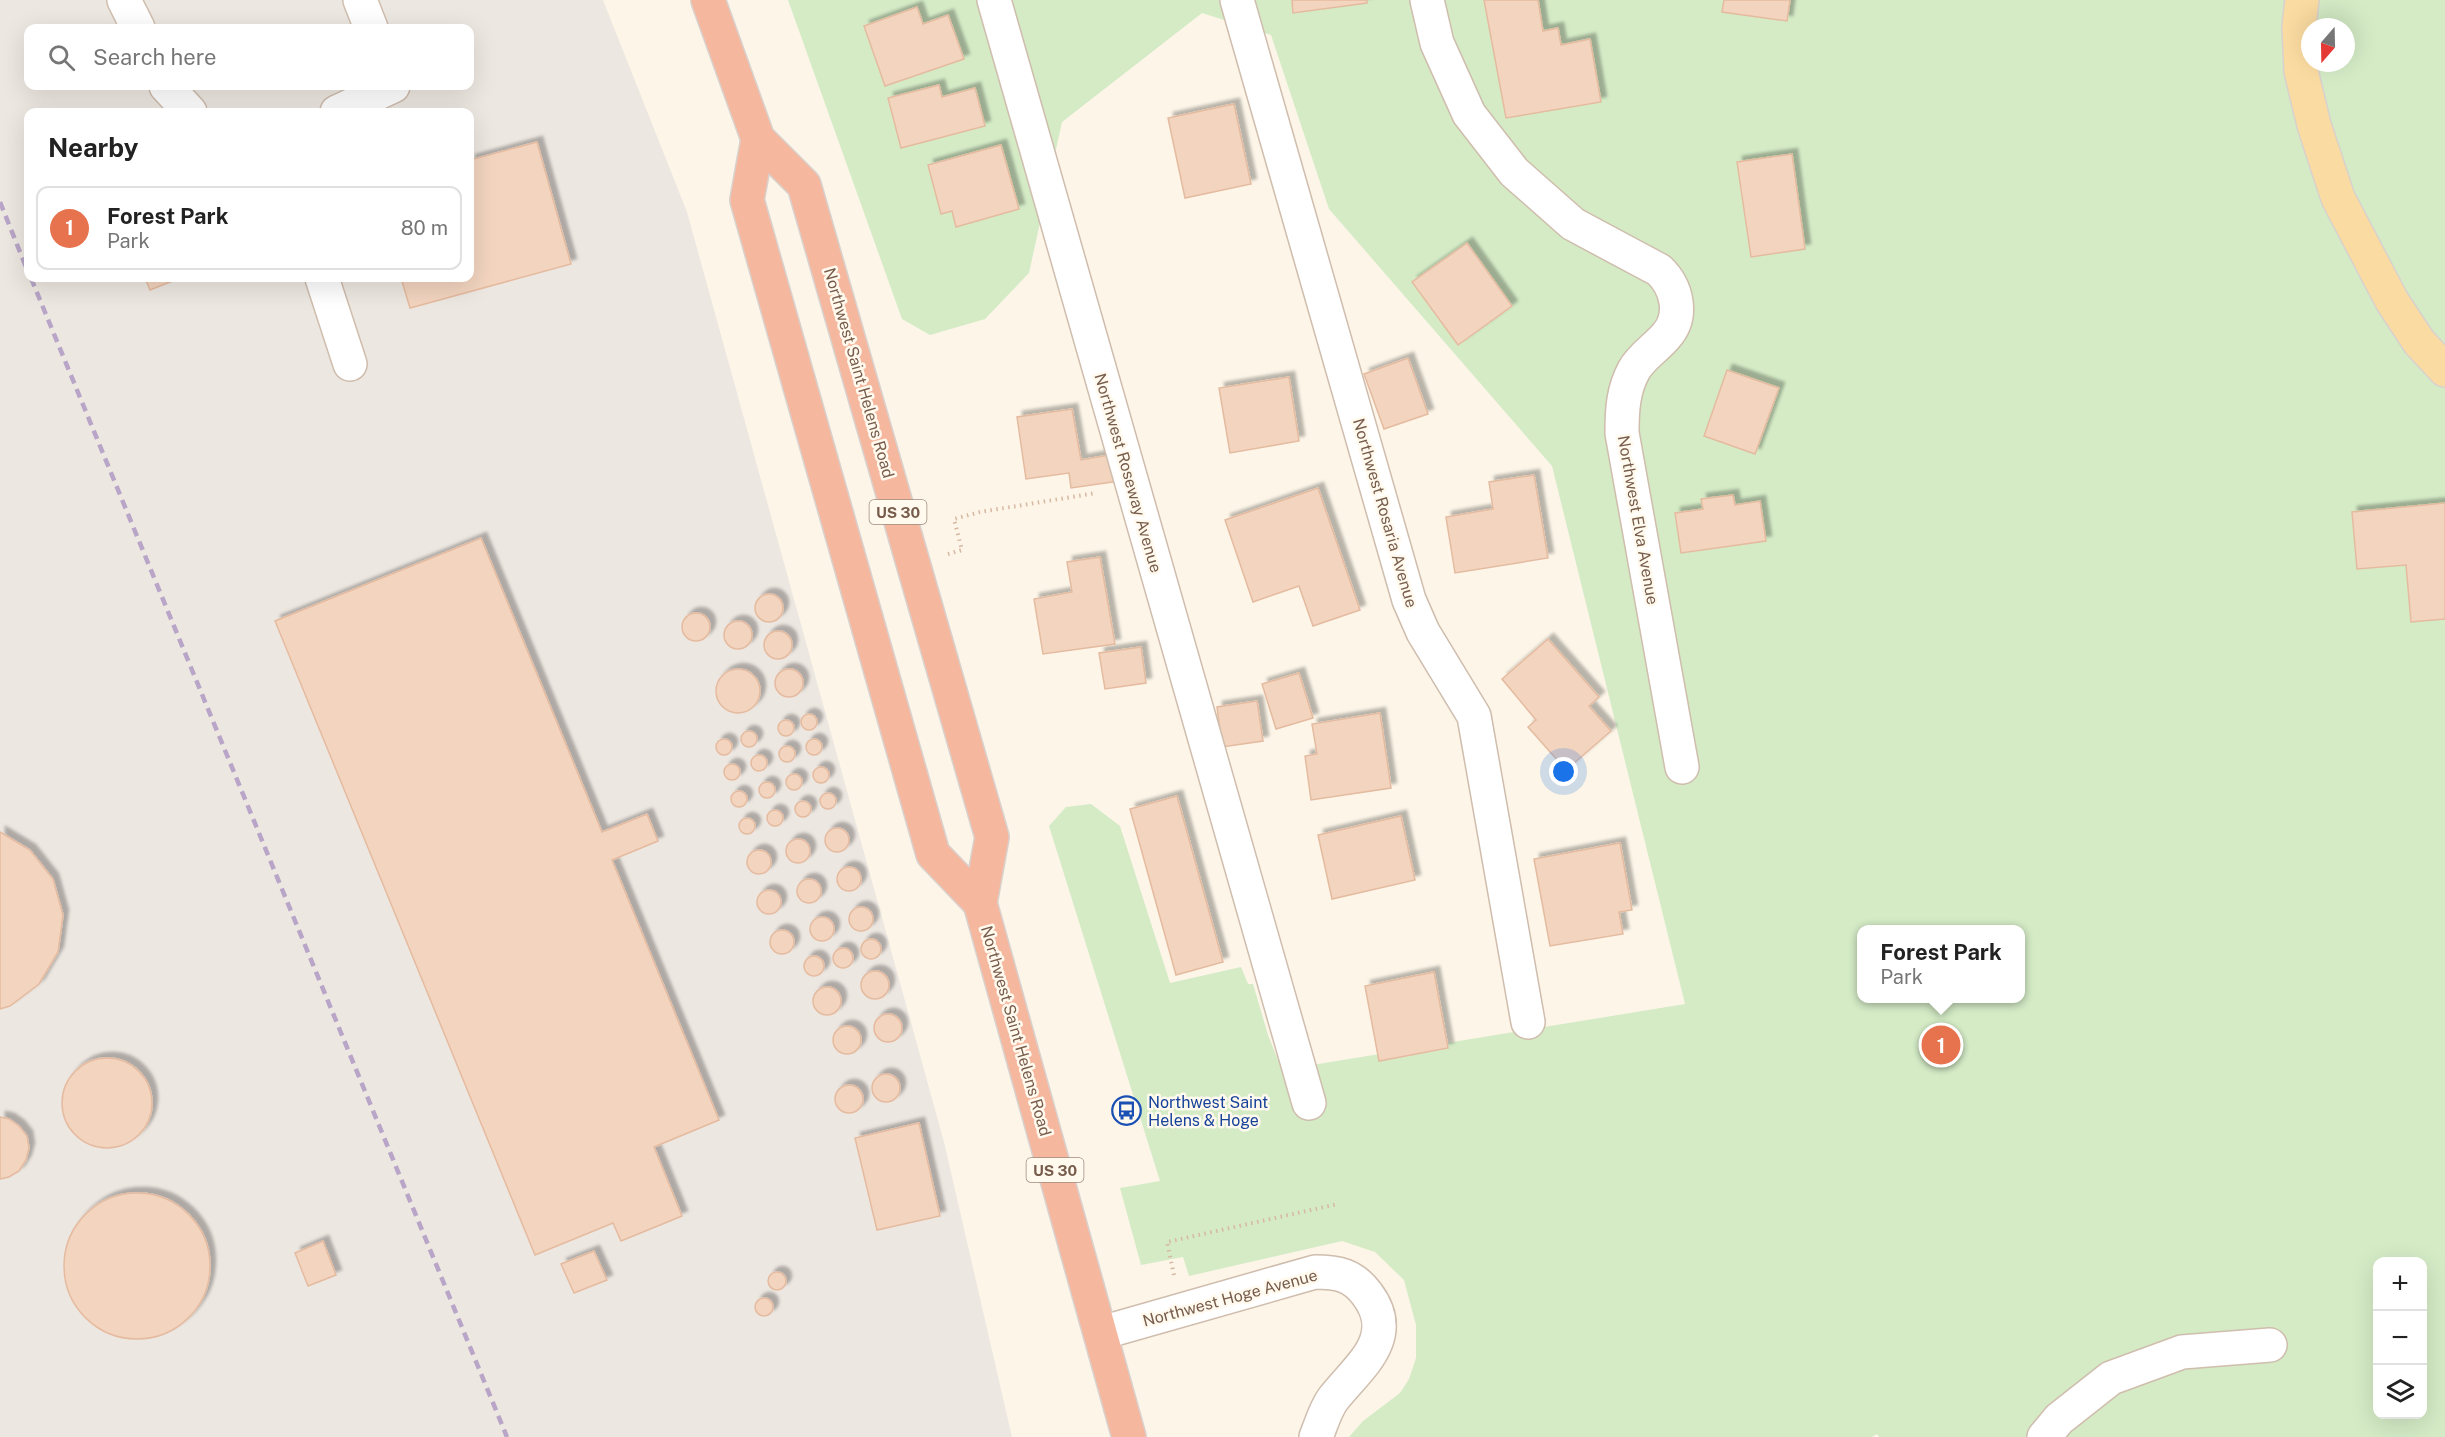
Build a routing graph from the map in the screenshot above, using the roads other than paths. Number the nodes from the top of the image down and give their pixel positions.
1 (124, 0) edge
2 (360, 0) edge
3 (708, 0) edge
4 (994, 0) edge
5 (1237, 0) edge
6 (1426, 0) edge
7 (2301, 0) edge
8 (136, 24) edge
9 (369, 24) edge
10 (169, 90) edge
11 (384, 90) edge
12 (186, 108) edge
13 (346, 108) edge
14 (758, 139) junction
15 (323, 282) edge
16 (350, 364) dead end
17 (2445, 370) edge
18 (1682, 767) dead end
19 (980, 903) junction
20 (1528, 1022) dead end
21 (1309, 1103) dead end
22 (1101, 1333) junction
23 (2270, 1345) dead end
24 (1129, 1437) edge
25 (1316, 1437) edge
26 (2044, 1437) edge

1 - 8 street
2 - 9 street
3 - 14 highway, Northwest Saint Helens Road / US 30
4 - 21 street, Northwest Roseway Avenue
5 - 20 street, Northwest Rosaria Avenue
6 - 18 street, Northwest Elva Avenue
7 - 17 main road
10 - 12 street
11 - 13 street
14 - 19 highway, Northwest Saint Helens Road / US 30
14 - 19 highway, Northwest Saint Helens Road / US 30
15 - 16 street
19 - 22 highway, Northwest Saint Helens Road / US 30
22 - 24 highway, Northwest Saint Helens Road / US 30
22 - 25 street, Northwest Hoge Avenue
23 - 26 street

